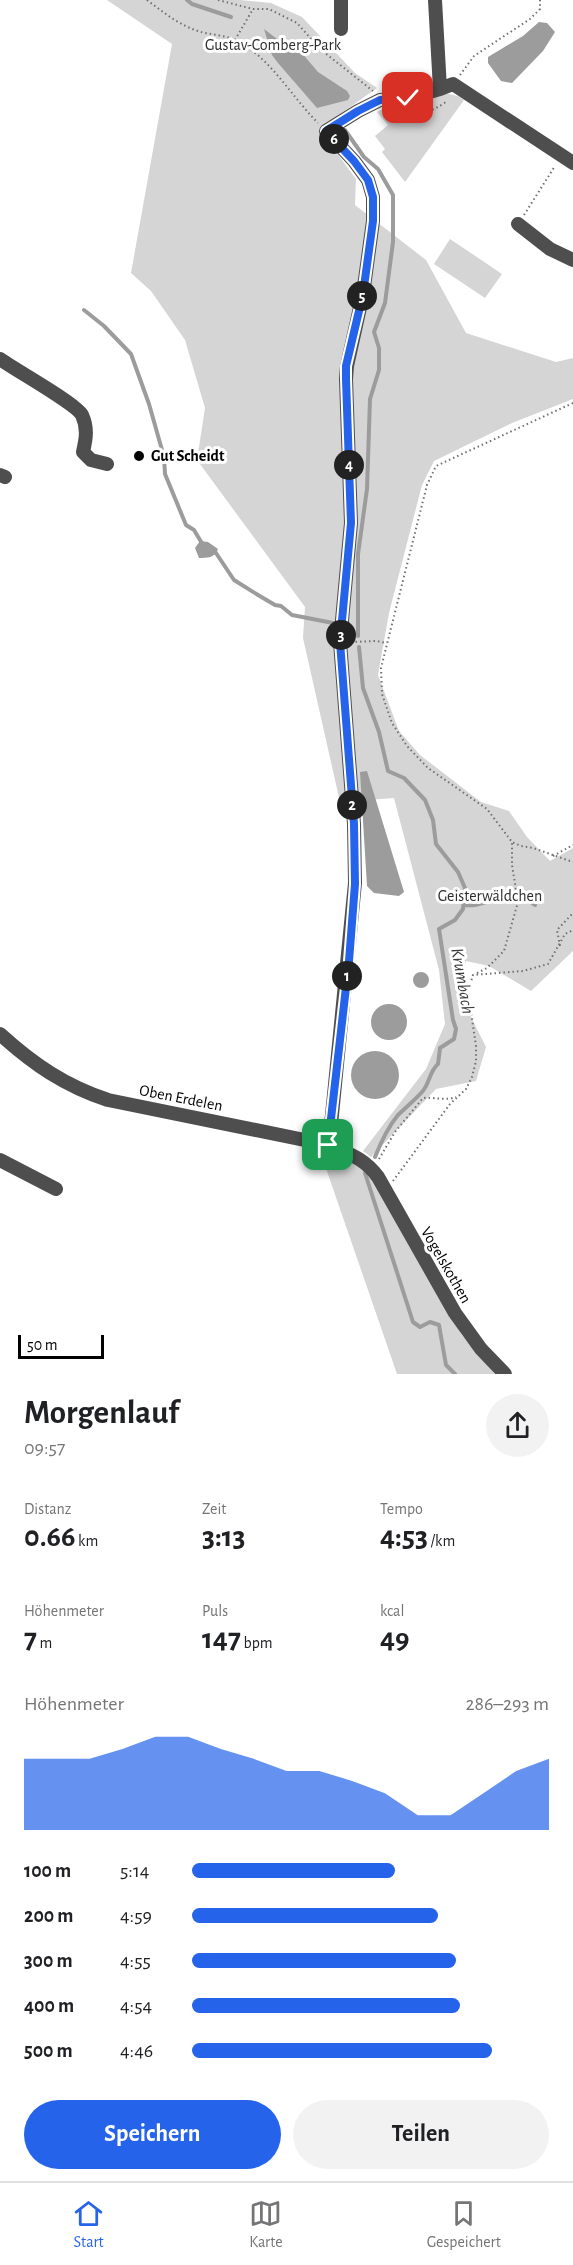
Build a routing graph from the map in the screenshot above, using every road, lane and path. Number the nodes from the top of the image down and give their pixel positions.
1 (147, 0) edge
2 (218, 0) edge
3 (341, 0) edge
4 (435, 0) edge
5 (540, 0) edge
6 (253, 9) junction
7 (341, 29) dead end
8 (235, 40) junction
9 (447, 86) junction
10 (380, 100) junction
11 (326, 131) junction
12 (567, 160) edge
13 (521, 219) joint
14 (573, 260) edge
15 (0, 359) edge
16 (573, 403) edge
17 (107, 464) dead end
18 (340, 642) junction
19 (387, 643) junction
20 (513, 842) junction
21 (573, 845) edge
22 (553, 856) junction
23 (573, 862) edge
24 (573, 913) edge
25 (573, 930) edge
26 (560, 945) junction
27 (473, 975) junction
28 (0, 1034) edge
29 (458, 1096) junction
30 (328, 1145) junction
31 (0, 1160) edge
32 (369, 1165) junction
33 (56, 1189) dead end
34 (386, 1191) junction
35 (505, 1374) edge

1 - 8 path
2 - 6 path
3 - 7 street
4 - 9 street
5 - 9 path
6 - 8 path
6 - 10 path
8 - 11 path
9 - 10 street
9 - 12 street
10 - 11 street
11 - 18 street
12 - 13 path
13 - 14 street
15 - 17 street
16 - 19 path
18 - 19 path
18 - 30 street
19 - 20 path
20 - 22 path
20 - 27 path
21 - 22 path
22 - 23 path
24 - 26 path
25 - 26 path
26 - 27 path
27 - 29 path
28 - 30 street, Oben Erdelen
29 - 32 path
29 - 34 path
30 - 32 street, Oben Erdelen
31 - 33 street
32 - 34 street, Vogelskothen
34 - 35 street, Vogelskothen

